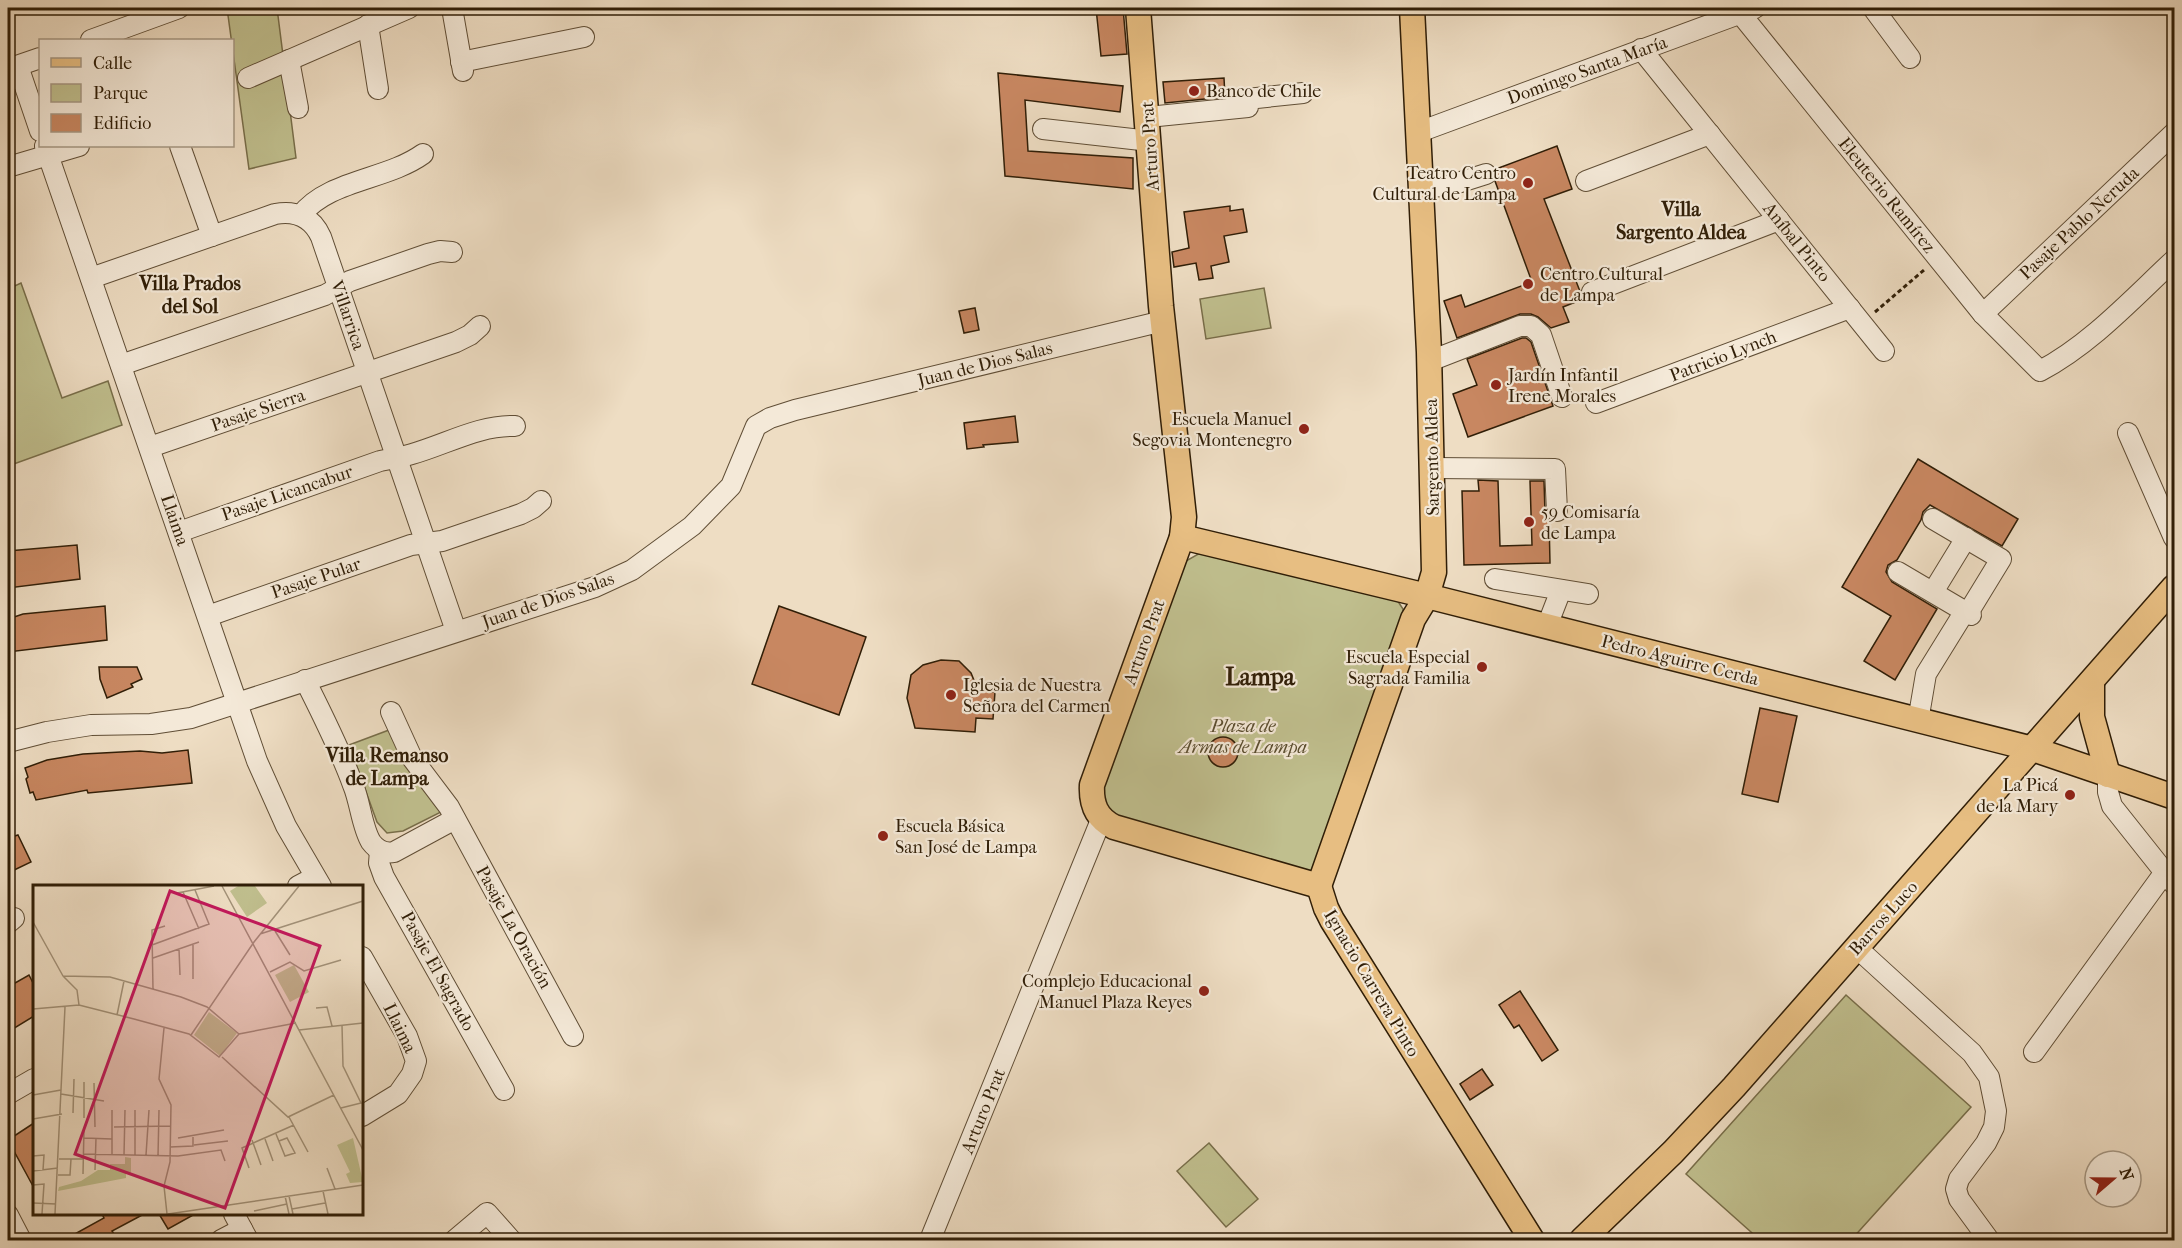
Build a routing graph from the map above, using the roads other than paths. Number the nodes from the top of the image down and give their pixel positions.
1 (179, 8) edge
2 (409, 8) edge
3 (452, 8) edge
4 (1138, 8) edge
5 (1412, 8) edge
6 (1873, 8) edge
7 (1747, 10) edge
8 (368, 26) junction
9 (142, 32) edge
10 (584, 37) dead end
11 (97, 39) edge
12 (1641, 50) junction
13 (39, 58) edge
14 (1910, 58) dead end
15 (289, 60) junction
16 (13, 68) edge
17 (248, 78) dead end
18 (378, 89) dead end
19 (1303, 93) dead end
20 (298, 108) dead end
21 (1148, 117) junction
22 (39, 129) edge
23 (1043, 129) dead end
24 (1419, 132) junction
25 (2175, 133) edge
26 (1710, 134) junction
27 (1150, 141) junction
28 (71, 147) edge
29 (180, 147) edge
30 (47, 150) edge
31 (423, 154) dead end
32 (8, 167) edge
33 (1486, 174) dead end
34 (1586, 181) dead end
35 (1422, 187) junction
36 (301, 215) junction
37 (1779, 220) junction
38 (212, 236) junction
39 (452, 252) dead end
40 (2175, 260) edge
41 (91, 278) junction
42 (338, 287) junction
43 (1592, 292) dead end
44 (1983, 314) junction
45 (1856, 316) junction
46 (1163, 321) junction
47 (480, 326) dead end
48 (1884, 351) dead end
49 (1430, 361) junction
50 (121, 365) junction
51 (367, 372) junction
52 (1562, 397) dead end
53 (1596, 404) dead end
54 (515, 426) dead end
55 (2128, 433) dead end
56 (150, 447) junction
57 (396, 457) junction
58 (1432, 468) junction
59 (541, 501) dead end
60 (1557, 511) dead end
61 (1933, 519) dead end
62 (178, 532) junction
63 (1182, 537) junction
64 (1966, 538) junction
65 (2175, 538) edge
66 (426, 543) junction
67 (1898, 572) dead end
68 (1495, 579) dead end
69 (2175, 587) edge
70 (1561, 590) junction
71 (1932, 592) junction
72 (1588, 594) dead end
73 (1427, 596) junction
74 (1968, 613) junction
75 (208, 616) junction
76 (1547, 627) junction
77 (456, 631) junction
78 (305, 680) junction
79 (2092, 681) junction
80 (237, 702) junction
81 (391, 712) dead end
82 (1918, 720) junction
83 (8, 742) edge
84 (2033, 749) junction
85 (2108, 775) junction
86 (2175, 797) edge
87 (455, 819) junction
88 (1101, 820) junction
89 (380, 851) junction
90 (2170, 878) edge
91 (311, 883) edge
92 (1319, 886) junction
93 (1857, 948) junction
94 (363, 959) edge
95 (573, 1036) dead end
96 (2034, 1052) dead end
97 (33, 1080) edge
98 (504, 1090) dead end
99 (12, 1092) edge
100 (363, 1115) edge
101 (8, 1215) edge
102 (241, 1228) edge
103 (21, 1240) edge
104 (221, 1240) edge
105 (455, 1240) edge
106 (511, 1240) edge
107 (930, 1240) edge
108 (1532, 1240) edge
109 (1582, 1240) edge
110 (1989, 1240) edge

1 - 9 street
2 - 8 street
3 - 10 street
4 - 21 main road, Arturo Prat
5 - 24 main road, Sargento Aldea
6 - 14 street
7 - 12 street, Domingo Santa María
7 - 44 street, Eleuterio Ramírez
8 - 15 street
8 - 18 street
9 - 11 street
12 - 24 street, Domingo Santa María
12 - 26 street, Aníbal Pinto
13 - 16 street
15 - 17 street
15 - 20 street
16 - 22 street
19 - 21 street
21 - 27 main road, Arturo Prat
23 - 27 street
24 - 35 main road, Sargento Aldea
25 - 44 street, Pasaje Pablo Neruda
26 - 34 street
26 - 37 street, Aníbal Pinto
27 - 46 main road, Arturo Prat
28 - 30 street
29 - 38 street
30 - 32 street
30 - 41 street, Llaima
31 - 36 street
33 - 35 street
35 - 49 main road, Sargento Aldea
36 - 38 street
36 - 42 street, Villarrica
37 - 43 street
37 - 45 street, Aníbal Pinto
38 - 41 street
39 - 42 street
40 - 44 street, Eleuterio Ramírez
41 - 50 street, Llaima
42 - 50 street
42 - 51 street, Villarrica
45 - 48 street, Aníbal Pinto
45 - 53 street, Patricio Lynch
46 - 63 main road, Arturo Prat
46 - 77 street, Juan de Dios Salas
47 - 51 street, Pasaje Sierra
49 - 52 street
49 - 58 main road, Sargento Aldea
50 - 56 street, Llaima
51 - 56 street, Pasaje Sierra
51 - 57 street, Villarrica
54 - 57 street, Pasaje Licancabur
55 - 65 street
56 - 62 street, Llaima
57 - 62 street, Pasaje Licancabur
57 - 66 street, Villarrica
58 - 60 street
58 - 73 main road, Sargento Aldea
59 - 66 street, Pasaje Pular
61 - 64 street
62 - 75 street, Llaima
63 - 73 main road, Pedro Aguirre Cerda
63 - 88 main road, Arturo Prat
64 - 71 street
64 - 74 street
66 - 75 street, Pasaje Pular
66 - 77 street, Villarrica
67 - 71 street
68 - 70 street
69 - 79 main road, Barros Luco
70 - 72 street
70 - 76 street
71 - 74 street
73 - 76 main road, Pedro Aguirre Cerda
73 - 92 main road, Sargento Aldea
74 - 82 street
75 - 80 street, Llaima
76 - 82 main road, Pedro Aguirre Cerda
77 - 78 street, Juan de Dios Salas
78 - 80 street, Juan de Dios Salas
78 - 89 street, Pasaje El Sagrado
79 - 84 main road, Barros Luco
79 - 85 main road
80 - 83 street, Juan de Dios Salas
80 - 91 street, Llaima
81 - 87 street, Pasaje La Oración
82 - 84 main road, Pedro Aguirre Cerda
84 - 85 main road, Pedro Aguirre Cerda
84 - 93 main road, Barros Luco
85 - 86 main road, Pedro Aguirre Cerda
85 - 90 street
87 - 89 street
87 - 95 street, Pasaje La Oración
88 - 92 main road, Ignacio Carrera Pinto
88 - 107 street, Arturo Prat
89 - 98 street, Pasaje El Sagrado
90 - 96 street
92 - 108 main road, Ignacio Carrera Pinto
93 - 109 main road, Barros Luco
93 - 110 street
94 - 100 street, Llaima
97 - 99 street
101 - 103 street
102 - 104 street
105 - 106 street

